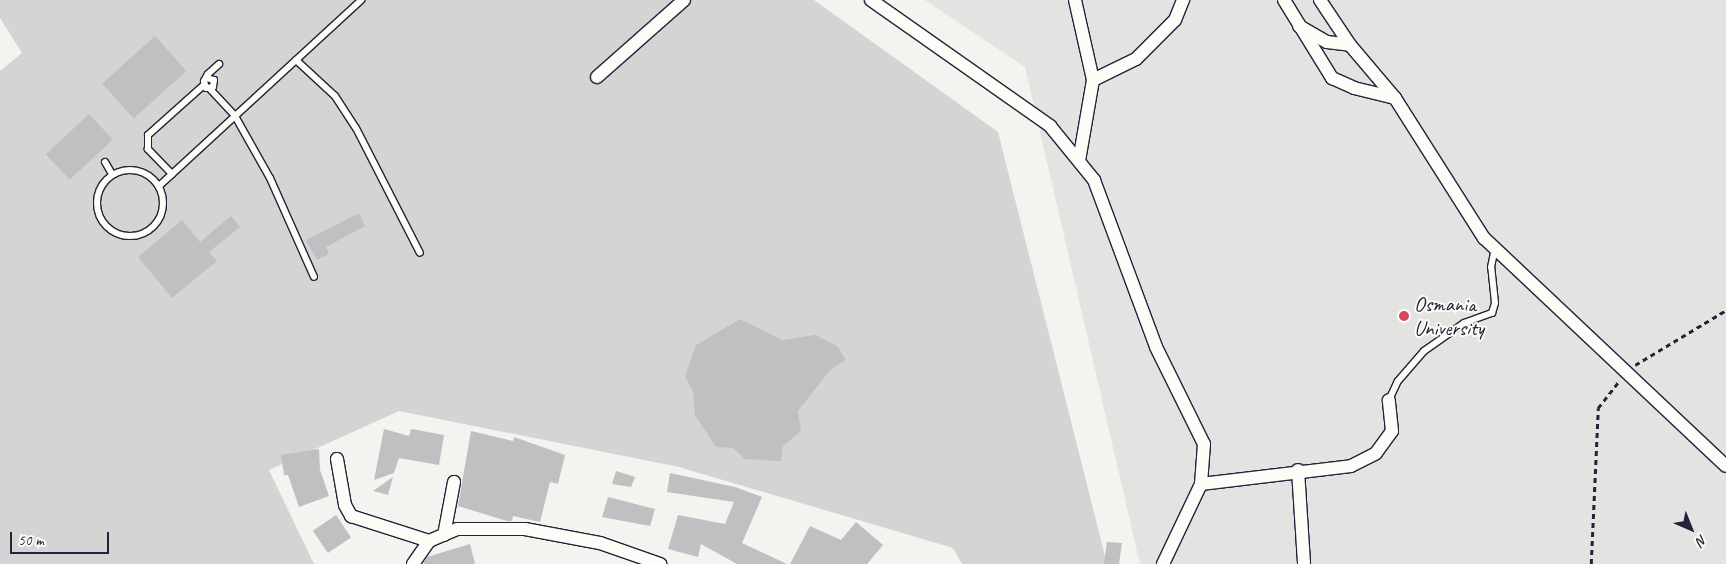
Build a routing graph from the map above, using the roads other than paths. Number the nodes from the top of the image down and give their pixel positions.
1 (361, 0) edge
2 (684, 0) edge
3 (871, 0) edge
4 (1075, 0) edge
5 (1183, 0) edge
6 (1284, 0) edge
7 (1320, 0) edge
8 (1298, 26) junction
9 (1350, 45) junction
10 (296, 60) junction
11 (219, 64) dead end
12 (597, 77) dead end
13 (1092, 80) junction
14 (207, 84) junction
15 (1395, 98) junction
16 (235, 116) junction
17 (1079, 161) junction
18 (105, 162) dead end
19 (112, 174) junction
20 (172, 174) junction
21 (159, 186) junction
22 (1495, 248) junction
23 (420, 253) dead end
24 (314, 277) dead end
25 (1389, 400) joint
26 (337, 459) dead end
27 (1726, 466) edge
28 (1298, 470) junction
29 (454, 482) dead end
30 (1201, 484) junction
31 (444, 535) junction
32 (428, 541) junction
33 (642, 560) edge
34 (413, 564) edge
35 (660, 564) edge
36 (1163, 564) edge
37 (1304, 564) edge

1 - 10 lane
2 - 12 street
3 - 17 street
4 - 13 street
5 - 13 street
6 - 8 street
7 - 9 street
8 - 9 street
8 - 15 street
9 - 15 street
10 - 16 lane
10 - 23 lane
11 - 14 lane
13 - 17 street
14 - 16 lane
14 - 20 lane
15 - 22 street
16 - 20 lane
16 - 24 lane
17 - 30 street
18 - 19 lane
19 - 21 lane
19 - 21 lane
20 - 21 lane
22 - 25 lane
22 - 27 street
25 - 28 street
26 - 32 street
28 - 30 street
28 - 37 street
29 - 31 street
30 - 36 street
31 - 32 street
31 - 33 street
32 - 34 street
33 - 35 street

